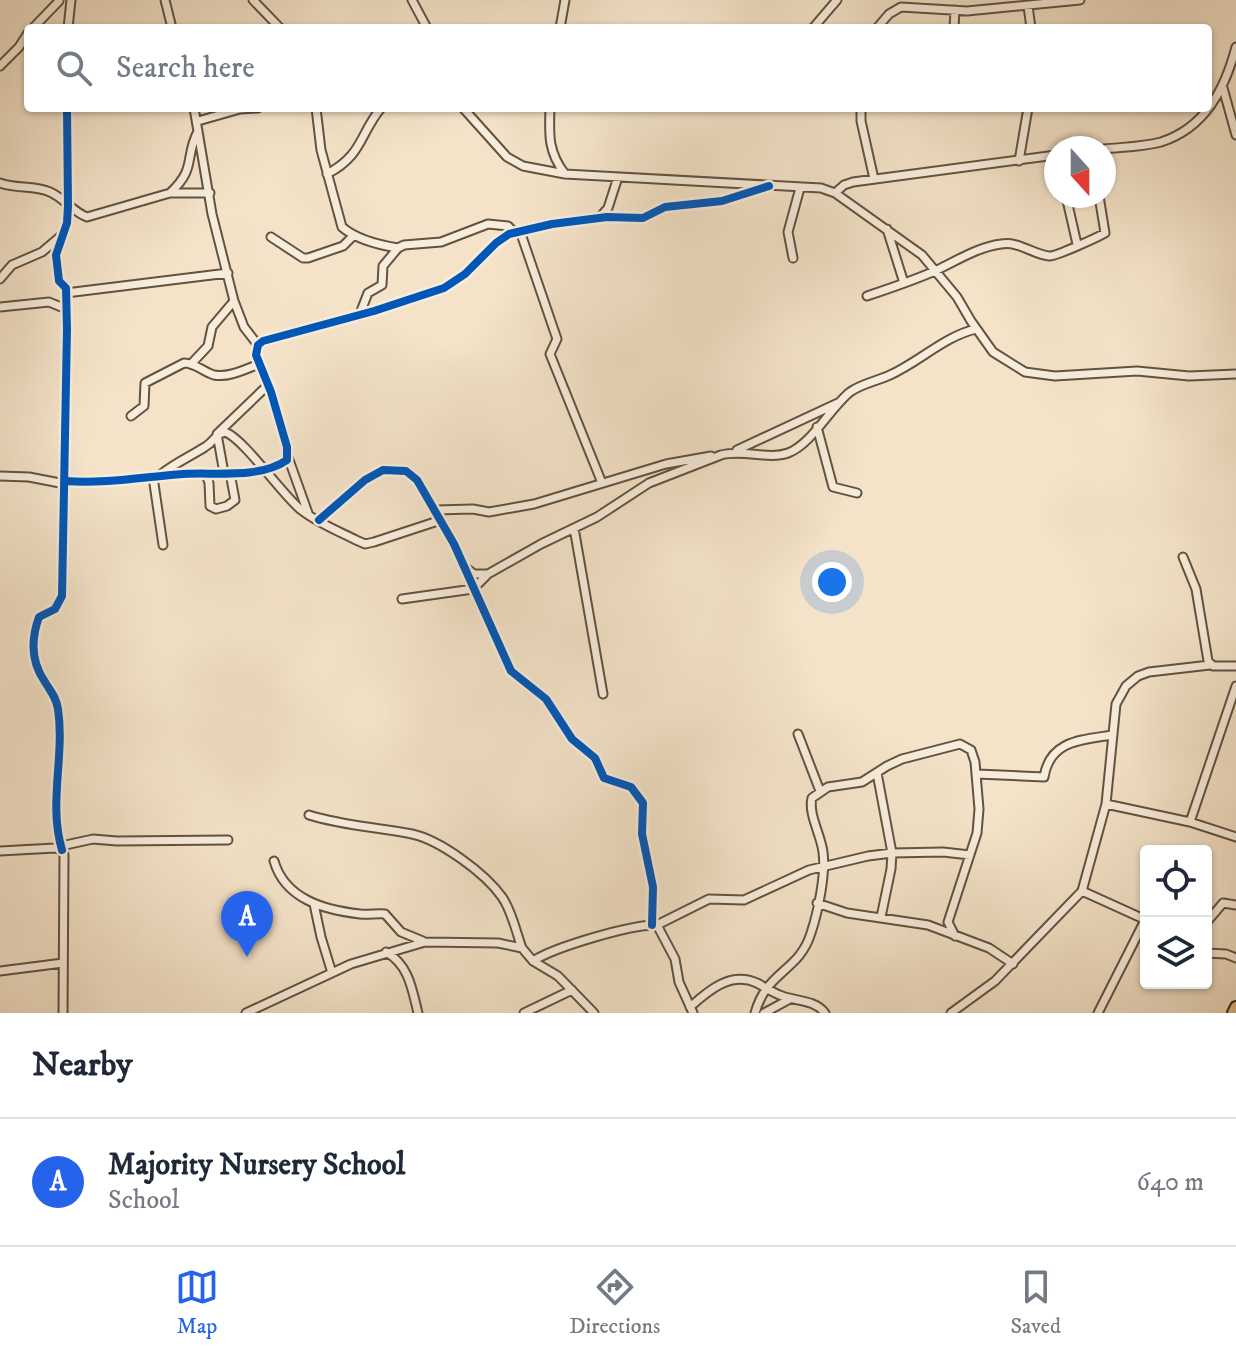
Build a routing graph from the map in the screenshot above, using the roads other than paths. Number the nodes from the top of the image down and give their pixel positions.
1 (58, 0) edge
2 (72, 0) edge
3 (165, 0) edge
4 (253, 0) edge
5 (412, 0) edge
6 (565, 0) edge
7 (837, 0) edge
8 (1080, 0) edge
9 (1028, 6) junction
10 (955, 10) junction
11 (37, 24) edge
12 (69, 24) edge
13 (171, 24) edge
14 (276, 24) edge
15 (425, 24) edge
16 (561, 24) edge
17 (816, 24) edge
18 (880, 24) edge
19 (954, 24) edge
20 (1030, 24) edge
21 (24, 39) edge
22 (1236, 47) edge
23 (0, 66) edge
24 (1223, 88) junction
25 (1212, 106) edge
26 (67, 112) edge
27 (195, 112) edge
28 (232, 112) edge
29 (317, 112) edge
30 (379, 112) edge
31 (467, 112) edge
32 (550, 112) edge
33 (861, 112) edge
34 (1027, 112) edge
35 (1206, 112) edge
36 (198, 125) junction
37 (1236, 135) edge
38 (1116, 148) edge
39 (1044, 157) edge
40 (1019, 161) junction
41 (327, 174) junction
42 (565, 174) junction
43 (618, 177) junction
44 (874, 179) junction
45 (0, 183) edge
46 (769, 186) junction
47 (800, 188) junction
48 (170, 193) junction
49 (210, 193) junction
50 (835, 193) junction
51 (68, 206) junction
52 (1069, 208) edge
53 (1101, 208) edge
54 (599, 218) junction
55 (887, 229) junction
56 (518, 232) junction
57 (354, 235) junction
58 (61, 236) junction
59 (271, 237) dead end
60 (1077, 244) junction
61 (398, 248) junction
62 (793, 258) dead end
63 (937, 270) junction
64 (228, 273) junction
65 (0, 279) edge
66 (904, 283) junction
67 (66, 293) junction
68 (867, 296) dead end
69 (234, 301) junction
70 (0, 307) edge
71 (66, 309) junction
72 (359, 316) junction
73 (971, 321) junction
74 (976, 329) junction
75 (962, 332) junction
76 (258, 345) junction
77 (192, 363) junction
78 (259, 364) junction
79 (1236, 374) edge
80 (268, 385) junction
81 (840, 402) junction
82 (131, 416) dead end
83 (817, 427) junction
84 (217, 434) junction
85 (732, 452) junction
86 (721, 455) junction
87 (288, 456) junction
88 (276, 465) junction
89 (262, 469) junction
90 (227, 473) junction
91 (206, 474) junction
92 (295, 475) junction
93 (0, 476) edge
94 (156, 476) junction
95 (65, 483) junction
96 (602, 483) junction
97 (857, 493) dead end
98 (435, 510) junction
99 (309, 515) junction
100 (319, 520) junction
101 (441, 520) junction
102 (574, 528) junction
103 (163, 545) dead end
104 (1183, 557) dead end
105 (464, 567) junction
106 (488, 574) junction
107 (473, 589) junction
108 (402, 599) dead end
109 (1210, 665) junction
110 (1235, 668) edge
111 (1236, 686) edge
112 (603, 694) dead end
113 (798, 734) dead end
114 (1112, 735) junction
115 (877, 773) junction
116 (977, 774) junction
117 (820, 791) junction
118 (1106, 804) junction
119 (309, 815) dead end
120 (1190, 822) junction
121 (1236, 837) edge
122 (228, 840) dead end
123 (61, 848) junction
124 (0, 851) edge
125 (892, 853) junction
126 (970, 855) junction
127 (274, 861) dead end
128 (824, 866) junction
129 (1082, 891) junction
130 (817, 903) junction
131 (314, 904) junction
132 (1236, 905) edge
133 (881, 917) junction
134 (1211, 917) edge
135 (1140, 918) edge
136 (655, 925) junction
137 (1140, 930) edge
138 (955, 936) junction
139 (425, 942) junction
140 (522, 948) junction
141 (386, 952) junction
142 (1212, 953) edge
143 (1236, 958) edge
144 (533, 961) junction
145 (63, 963) junction
146 (1013, 964) junction
147 (0, 971) edge
148 (332, 973) junction
149 (765, 987) junction
150 (572, 990) junction
151 (790, 999) junction
152 (1236, 1007) edge
153 (692, 1010) edge
154 (63, 1013) edge
155 (246, 1013) edge
156 (418, 1013) edge
157 (524, 1013) edge
158 (594, 1013) edge
159 (755, 1013) edge
160 (764, 1013) edge
161 (825, 1013) edge
162 (951, 1013) edge
163 (1098, 1013) edge
164 (1233, 1013) edge

1 - 2 street
1 - 11 street
2 - 12 street
3 - 13 street
4 - 14 street
5 - 15 street
6 - 16 street
7 - 17 street
8 - 9 street
9 - 10 street
9 - 20 street
10 - 18 street
10 - 19 street
21 - 23 street
22 - 24 street
24 - 25 street
24 - 37 street
26 - 51 street
27 - 36 street
28 - 36 street
29 - 41 street
30 - 41 street
31 - 42 street
32 - 42 street
33 - 44 street
34 - 40 street
35 - 38 street
36 - 48 street
36 - 49 street
39 - 40 street
40 - 44 street
41 - 57 street
42 - 43 street
43 - 46 street
43 - 54 street
44 - 50 street
45 - 51 street
46 - 47 street
46 - 54 street
47 - 50 street
47 - 62 street
48 - 49 street
48 - 51 street
49 - 64 street
50 - 55 street
51 - 58 street
52 - 60 street
53 - 60 street
54 - 56 street
55 - 63 street
55 - 66 street
56 - 61 street
56 - 72 street
56 - 96 street
57 - 59 street
57 - 61 street
58 - 65 street
58 - 67 street
60 - 63 street
61 - 72 street
63 - 66 street
63 - 73 street
64 - 67 street
64 - 69 street
66 - 68 street
67 - 71 street
69 - 76 street
69 - 77 street
70 - 71 street
71 - 95 street
72 - 76 street
73 - 74 street
73 - 75 street
74 - 75 street
74 - 79 street
75 - 81 street
76 - 78 street
77 - 78 street
77 - 82 street
78 - 80 street
80 - 84 street
80 - 87 street
81 - 83 street
81 - 85 street
83 - 85 street
83 - 97 street
84 - 89 street
84 - 90 street
84 - 94 street
85 - 86 street
86 - 96 street
86 - 102 street
87 - 88 street
87 - 92 street
88 - 89 street
88 - 92 street
89 - 90 street
89 - 99 street
90 - 91 street
90 - 91 street
91 - 94 street
92 - 99 street
93 - 95 street
94 - 95 street
94 - 103 street
95 - 123 street
96 - 98 street
98 - 100 street
98 - 101 street
99 - 100 street
100 - 101 street
101 - 105 street
102 - 106 street
102 - 112 street
104 - 109 street
105 - 106 street
105 - 107 street
106 - 107 street
107 - 108 street
107 - 136 street
109 - 110 street
109 - 114 street
111 - 120 street
113 - 117 street
114 - 116 street
114 - 118 street
115 - 116 street
115 - 117 street
115 - 125 street
116 - 126 street
117 - 128 street
118 - 120 street
118 - 129 street
119 - 140 street
120 - 121 street
122 - 123 street
123 - 124 street
123 - 145 street
125 - 126 street
125 - 128 street
125 - 133 street
126 - 138 street
127 - 131 street
128 - 130 street
128 - 136 street
129 - 135 street
129 - 146 street
130 - 133 street
130 - 149 street
131 - 139 street
131 - 148 street
132 - 134 street
133 - 138 street
136 - 144 street
136 - 153 street
137 - 163 street
138 - 146 street
139 - 140 street
139 - 141 street
140 - 144 street
141 - 148 street
141 - 156 street
142 - 143 street
144 - 150 street
145 - 147 street
145 - 154 street
146 - 162 street
148 - 155 street
149 - 151 street
149 - 153 street
149 - 159 street
150 - 157 street
150 - 158 street
151 - 160 street
151 - 161 street
152 - 164 main road

